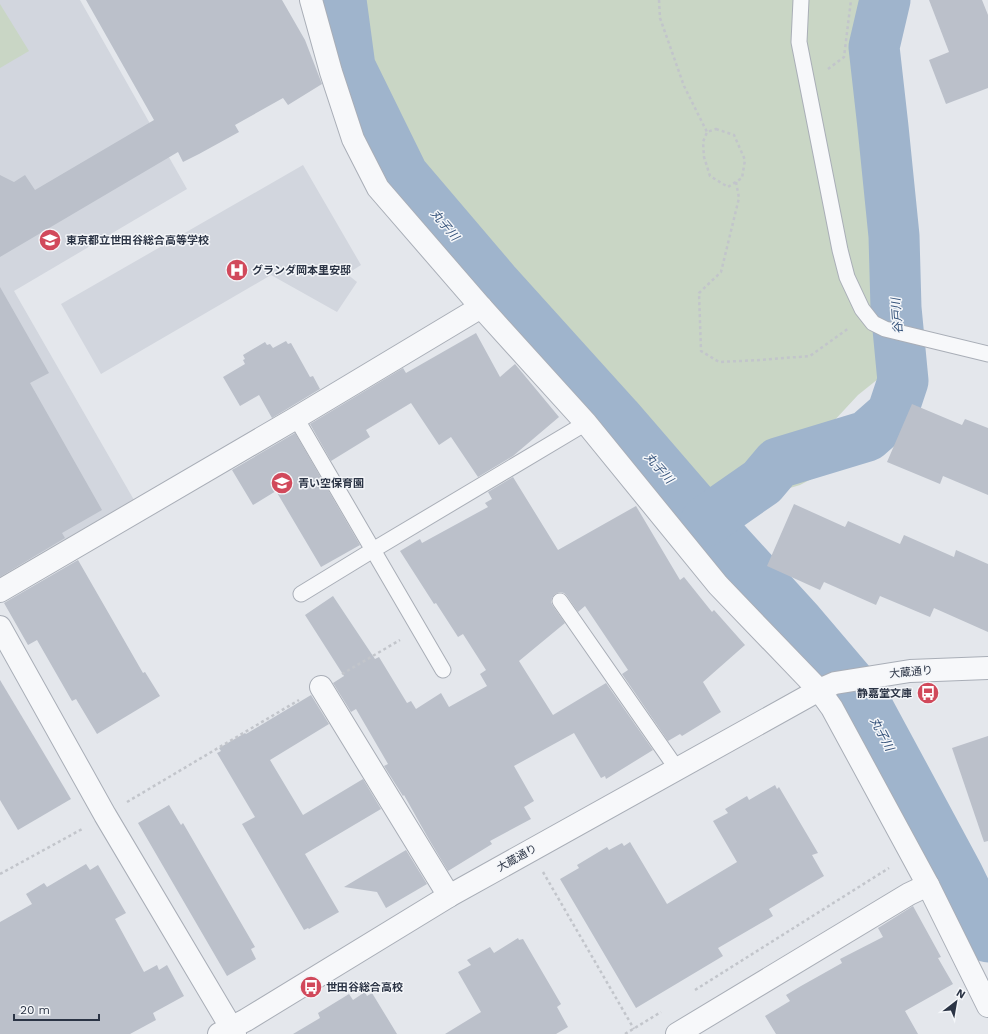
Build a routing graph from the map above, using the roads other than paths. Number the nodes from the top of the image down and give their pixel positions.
1 (311, 0) edge
2 (801, 0) edge
3 (482, 308) junction
4 (988, 354) edge
5 (296, 418) junction
6 (586, 423) junction
7 (373, 550) junction
8 (0, 591) edge
9 (301, 594) dead end
10 (560, 601) dead end
11 (0, 627) edge
12 (988, 668) edge
13 (443, 670) dead end
14 (827, 686) junction
15 (321, 687) road end
16 (677, 769) junction
17 (928, 885) junction
18 (449, 896) junction
19 (988, 1006) edge
20 (229, 1032) edge
21 (677, 1034) edge

1 - 3 street
2 - 4 lane
3 - 5 street
3 - 6 street
5 - 7 lane
5 - 8 street
6 - 7 lane
6 - 14 street
7 - 9 lane
7 - 13 lane
10 - 16 lane
11 - 20 street
12 - 14 street, 大蔵通り
14 - 16 street, 大蔵通り
14 - 17 street
15 - 18 street
16 - 18 street, 大蔵通り
17 - 19 street
17 - 21 street
18 - 20 street, 大蔵通り

